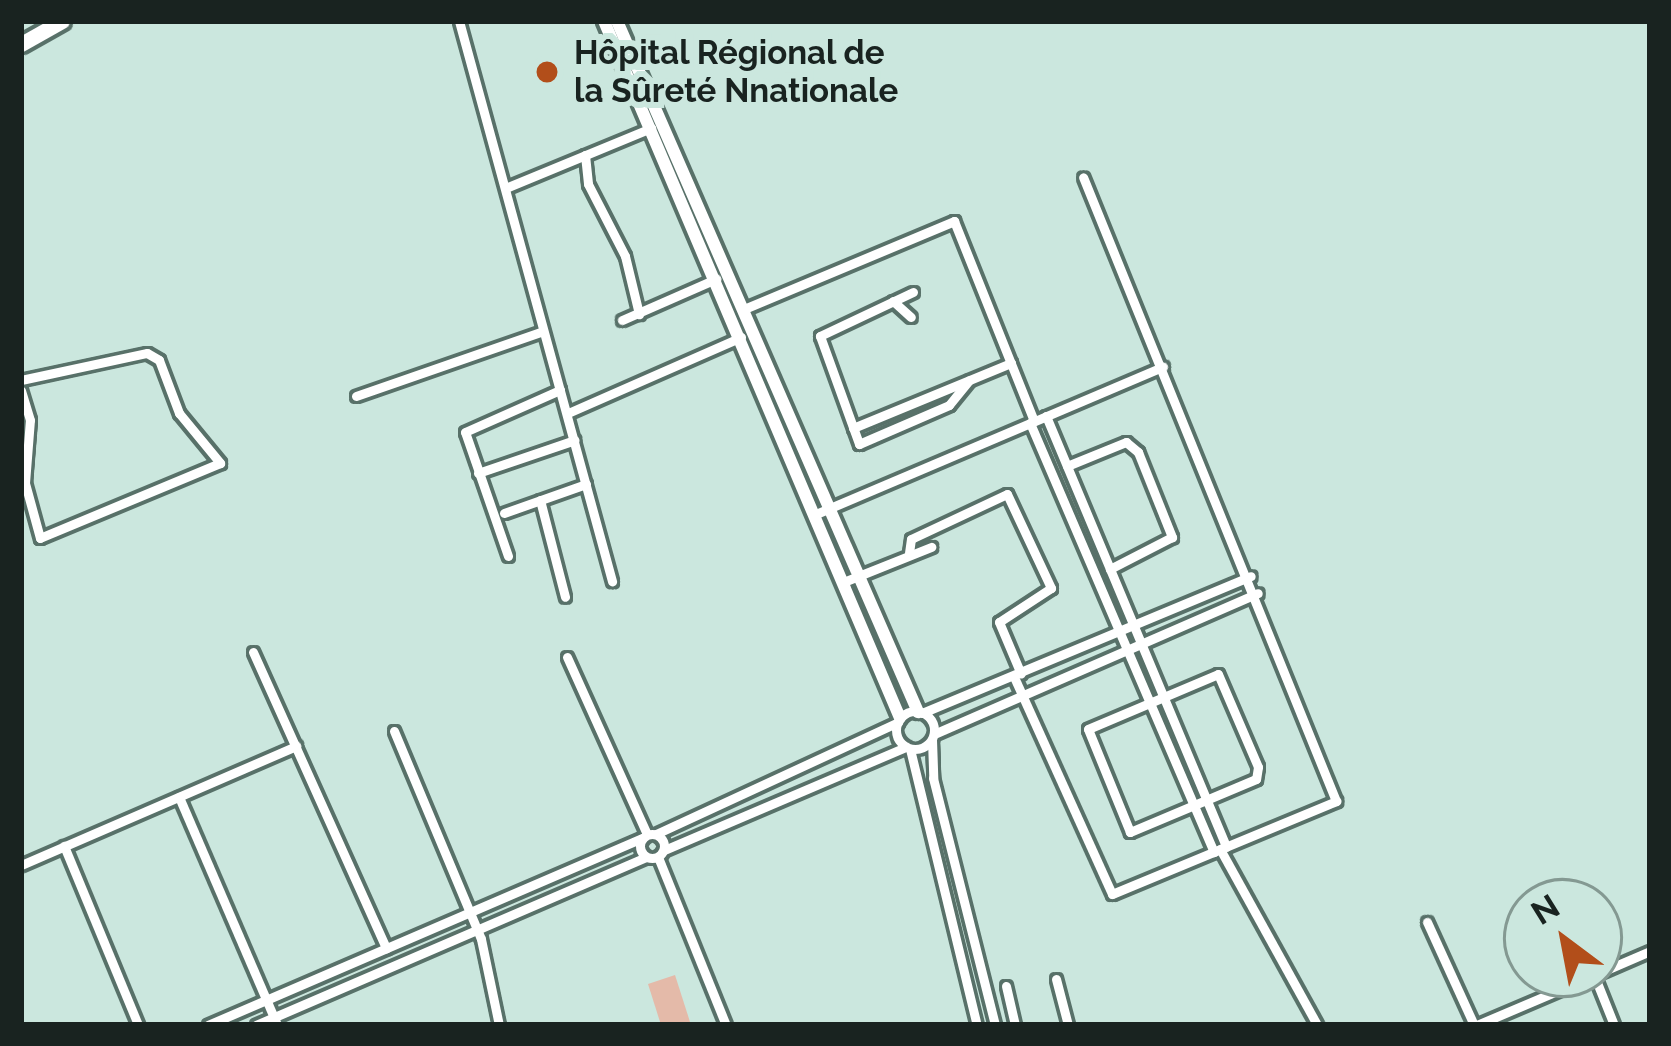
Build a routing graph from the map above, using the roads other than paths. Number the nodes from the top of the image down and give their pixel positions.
1 (62, 21) edge
2 (75, 21) edge
3 (459, 21) edge
4 (604, 21) edge
5 (617, 21) edge
6 (21, 48) edge
7 (622, 48) junction
8 (651, 128) junction
9 (664, 143) junction
10 (585, 154) junction
11 (1083, 177) dead end
12 (508, 187) junction
13 (716, 279) junction
14 (913, 292) dead end
15 (893, 301) junction
16 (744, 309) junction
17 (639, 314) junction
18 (911, 317) dead end
19 (622, 320) dead end
20 (541, 332) junction
21 (741, 337) junction
22 (1012, 363) junction
23 (1162, 368) junction
24 (21, 380) edge
25 (969, 380) junction
26 (21, 390) edge
27 (560, 390) junction
28 (356, 396) dead end
29 (568, 413) junction
30 (1037, 420) junction
31 (853, 428) junction
32 (575, 440) junction
33 (1067, 466) junction
34 (478, 473) junction
35 (23, 483) edge
36 (586, 484) junction
37 (540, 500) junction
38 (823, 511) junction
39 (504, 513) dead end
40 (932, 548) dead end
41 (908, 553) junction
42 (508, 556) dead end
43 (1111, 569) junction
44 (1251, 576) junction
45 (853, 579) junction
46 (611, 580) dead end
47 (1258, 593) junction
48 (565, 597) dead end
49 (1135, 626) junction
50 (1119, 632) junction
51 (1142, 643) junction
52 (1126, 649) junction
53 (253, 652) dead end
54 (567, 657) dead end
55 (1017, 675) junction
56 (1021, 694) junction
57 (1163, 695) junction
58 (1148, 701) junction
59 (920, 712) junction
60 (899, 720) junction
61 (394, 731) dead end
62 (933, 737) junction
63 (296, 746) junction
64 (908, 748) junction
65 (178, 797) junction
66 (1208, 803) junction
67 (1195, 808) junction
68 (648, 835) junction
69 (64, 846) junction
70 (1220, 849) junction
71 (656, 854) junction
72 (21, 865) edge
73 (470, 911) junction
74 (1427, 922) dead end
75 (479, 933) junction
76 (386, 948) junction
77 (1056, 980) dead end
78 (1006, 986) dead end
79 (1540, 998) edge
80 (266, 1000) junction
81 (276, 1021) edge
82 (138, 1025) edge
83 (208, 1025) edge
84 (256, 1025) edge
85 (499, 1025) edge
86 (726, 1025) edge
87 (977, 1025) edge
88 (995, 1025) edge
89 (1016, 1025) edge
90 (1068, 1025) edge
91 (1317, 1025) edge
92 (1476, 1025) edge

1 - 6 main road
2 - 6 street
3 - 12 street
4 - 7 street
5 - 7 street
7 - 8 street
7 - 9 street
8 - 9 street
8 - 10 street
9 - 13 street
9 - 16 street
10 - 12 street
10 - 17 street
11 - 23 street
12 - 20 street
13 - 17 street
13 - 21 street
14 - 15 street
15 - 18 street
15 - 31 street
16 - 22 street
16 - 38 street
17 - 19 street
20 - 27 street
20 - 28 street
21 - 29 street
21 - 38 street
22 - 25 street
22 - 30 street
23 - 30 street
23 - 44 street
24 - 35 street
25 - 31 street
25 - 31 street
26 - 35 street
27 - 29 street
27 - 34 street
29 - 32 street
30 - 33 street
30 - 38 street
30 - 50 street
32 - 34 street
32 - 36 street
33 - 43 street
33 - 43 street
34 - 42 street
36 - 37 street
36 - 46 street
37 - 39 street
37 - 48 street
38 - 45 street
40 - 41 street
41 - 45 street
41 - 55 street
43 - 49 street
44 - 47 street
44 - 49 street
45 - 59 street
45 - 60 street
47 - 51 street
47 - 70 street
49 - 50 street
49 - 51 street
50 - 52 street
50 - 55 street
51 - 52 street
51 - 57 street
52 - 56 street
52 - 58 street
53 - 63 street
54 - 68 street
55 - 56 street
55 - 59 street
56 - 62 street
56 - 70 street
57 - 58 street
57 - 66 street
57 - 66 street
58 - 67 street
58 - 67 street
59 - 60 street
59 - 62 street
60 - 64 street
60 - 68 street
61 - 73 street
62 - 64 street
62 - 88 street
63 - 65 street
63 - 76 street
64 - 71 street
64 - 87 street
65 - 69 street
65 - 80 street
66 - 67 street
66 - 70 street
67 - 70 street
68 - 71 street
68 - 71 street
68 - 73 street
69 - 72 street
69 - 82 street
70 - 91 street
71 - 75 street
71 - 86 street
73 - 75 street
73 - 76 street
74 - 92 street
75 - 81 street
75 - 85 street
76 - 80 street
77 - 90 street
78 - 89 street
79 - 92 street
80 - 81 street
80 - 83 street
81 - 84 street

